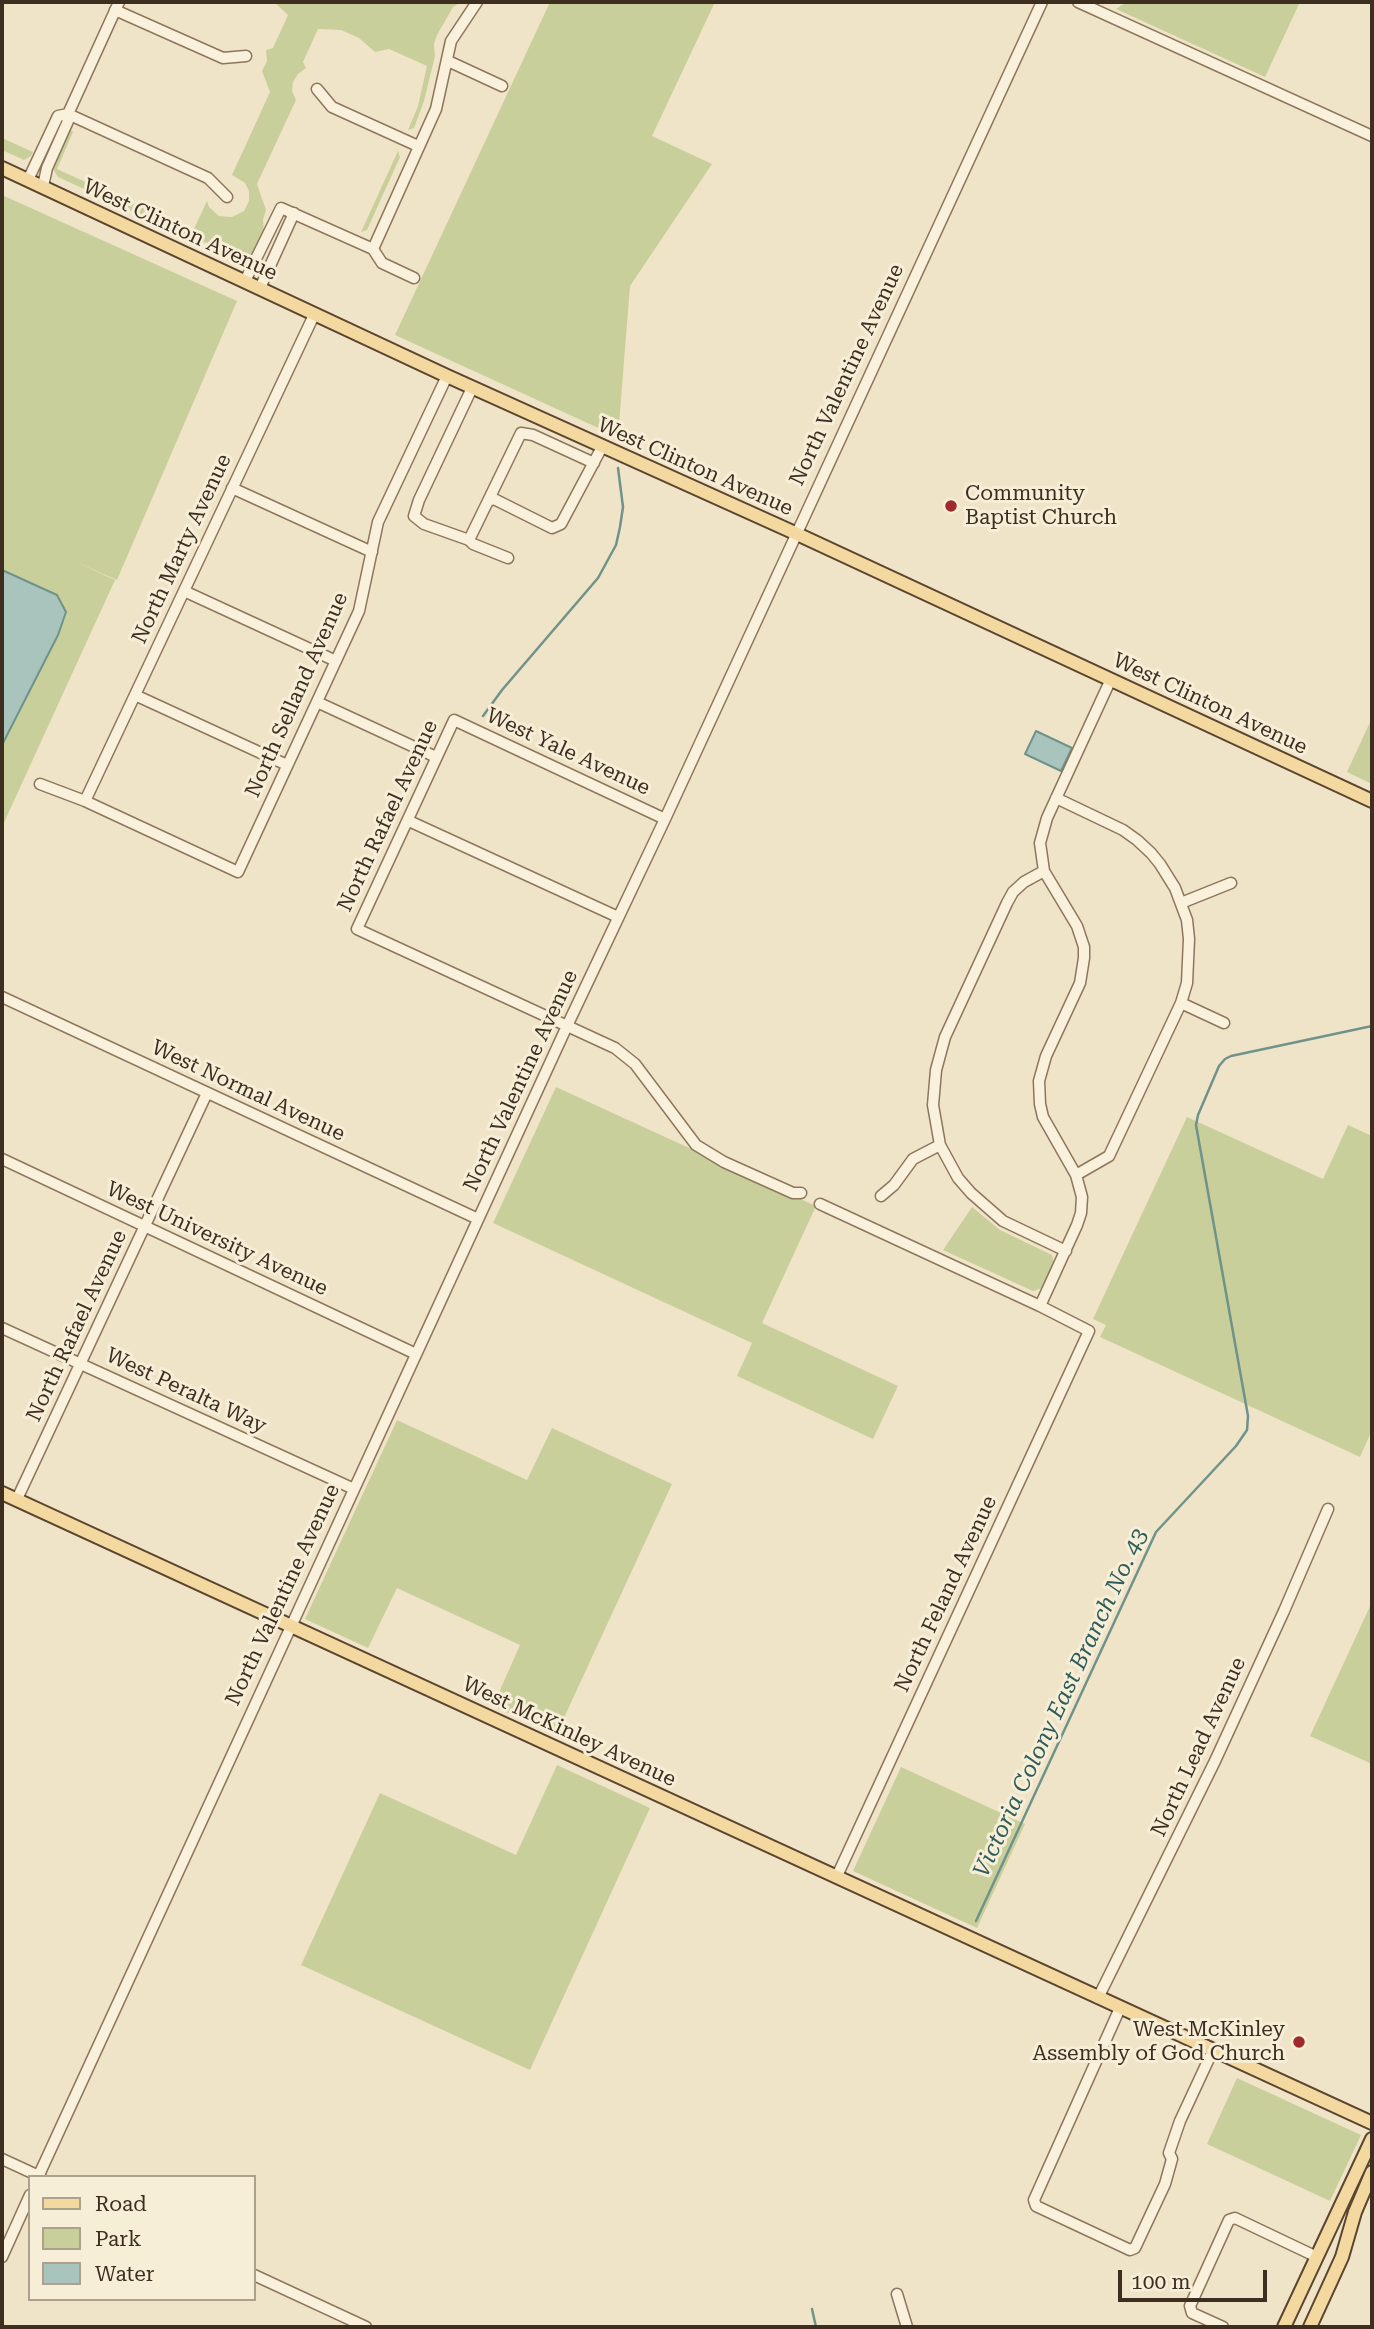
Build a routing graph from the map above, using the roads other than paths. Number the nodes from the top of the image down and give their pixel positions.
1 (477, 2) edge
2 (1042, 2) edge
3 (1078, 2) edge
4 (117, 6) edge
5 (246, 56) dead end
6 (448, 61) junction
7 (502, 86) dead end
8 (317, 89) dead end
9 (68, 114) junction
10 (1372, 136) edge
11 (418, 146) junction
12 (2, 168) edge
13 (28, 180) junction
14 (43, 187) junction
15 (228, 197) dead end
16 (294, 213) junction
17 (373, 249) junction
18 (414, 278) dead end
19 (245, 281) junction
20 (260, 288) junction
21 (314, 314) junction
22 (447, 376) junction
23 (472, 387) junction
24 (602, 447) junction
25 (594, 463) junction
26 (232, 488) junction
27 (488, 501) junction
28 (795, 533) junction
29 (469, 540) junction
30 (372, 552) junction
31 (508, 558) dead end
32 (184, 591) junction
33 (336, 661) junction
34 (1111, 679) junction
35 (135, 695) junction
36 (317, 702) junction
37 (454, 720) joint
38 (436, 757) junction
39 (287, 765) junction
40 (40, 784) dead end
41 (1056, 798) junction
42 (85, 801) junction
43 (1372, 801) edge
44 (665, 818) junction
45 (409, 821) junction
46 (1044, 871) junction
47 (1231, 883) dead end
48 (1181, 903) junction
49 (618, 917) junction
50 (2, 997) edge
51 (1181, 1003) junction
52 (1224, 1023) dead end
53 (567, 1026) junction
54 (206, 1093) junction
55 (940, 1144) junction
56 (2, 1159) edge
57 (1076, 1175) junction
58 (801, 1193) dead end
59 (881, 1196) dead end
60 (820, 1204) dead end
61 (478, 1219) junction
62 (146, 1225) junction
63 (1066, 1251) junction
64 (1040, 1306) junction
65 (2, 1328) edge
66 (416, 1354) junction
67 (81, 1364) junction
68 (354, 1489) junction
69 (2, 1493) edge
70 (16, 1499) junction
71 (1328, 1509) dead end
72 (290, 1626) junction
73 (837, 1876) junction
74 (1098, 1998) junction
75 (1120, 2008) junction
76 (1213, 2050) junction
77 (1372, 2123) edge
78 (1372, 2139) edge
79 (2, 2159) edge
80 (1372, 2172) edge
81 (37, 2175) edge
82 (39, 2175) edge
83 (28, 2199) edge
84 (2, 2256) edge
85 (1317, 2257) junction
86 (256, 2276) edge
87 (897, 2294) dead end
88 (366, 2327) edge
89 (907, 2327) edge
90 (1223, 2327) edge
91 (1284, 2327) edge
92 (1310, 2327) edge

1 - 6 street
2 - 28 street, North Valentine Avenue
3 - 10 street
4 - 5 street
4 - 9 street
6 - 7 street
6 - 11 street
8 - 11 street
9 - 13 street
9 - 14 street
9 - 15 street
11 - 17 street
12 - 13 main road, West Clinton Avenue
13 - 14 main road, West Clinton Avenue
14 - 19 main road, West Clinton Avenue
16 - 17 street
16 - 19 street
16 - 20 street
17 - 18 street
19 - 20 main road, West Clinton Avenue
20 - 21 main road, West Clinton Avenue
21 - 22 main road, West Clinton Avenue
21 - 26 street, North Marty Avenue
22 - 23 main road, West Clinton Avenue
22 - 30 street, North Selland Avenue
23 - 24 main road, West Clinton Avenue
23 - 29 street
24 - 25 street
24 - 28 main road, West Clinton Avenue
25 - 27 street
25 - 27 street
26 - 30 street
26 - 32 street, North Marty Avenue
27 - 29 street
28 - 34 main road, West Clinton Avenue
28 - 44 street, North Valentine Avenue
29 - 31 street
30 - 33 street, North Selland Avenue
32 - 33 street
32 - 35 street, North Marty Avenue
33 - 36 street, North Selland Avenue
34 - 41 street
34 - 43 main road, West Clinton Avenue
35 - 39 street
35 - 42 street, North Marty Avenue
36 - 38 street
36 - 39 street, North Selland Avenue
37 - 38 street, North Rafael Avenue
37 - 44 street, West Yale Avenue
38 - 45 street, North Rafael Avenue
39 - 42 street, North Selland Avenue
40 - 42 street
41 - 46 street
41 - 48 street
44 - 49 street, North Valentine Avenue
45 - 49 street
45 - 53 street, North Rafael Avenue
46 - 55 street
46 - 57 street
47 - 48 street
48 - 51 street
49 - 53 street, North Valentine Avenue
50 - 54 street, West Normal Avenue
51 - 52 street
51 - 57 street
53 - 58 street
53 - 61 street, North Valentine Avenue
54 - 61 street, West Normal Avenue
54 - 62 street, North Rafael Avenue
55 - 59 street
55 - 63 street
56 - 62 street, West University Avenue
57 - 63 street
60 - 64 street
61 - 66 street, North Valentine Avenue
62 - 66 street, West University Avenue
62 - 67 street, North Rafael Avenue
63 - 64 street
64 - 73 street, North Feland Avenue
65 - 67 street, West Peralta Way
66 - 68 street, North Valentine Avenue
67 - 68 street, West Peralta Way
67 - 70 street, North Rafael Avenue
68 - 72 street, North Valentine Avenue
69 - 70 main road, West McKinley Avenue
70 - 72 main road, West McKinley Avenue
71 - 74 street, North Lead Avenue
72 - 73 main road, West McKinley Avenue
72 - 82 street, North Valentine Avenue
73 - 74 main road, West McKinley Avenue
74 - 75 main road, West McKinley Avenue
75 - 76 main road, West McKinley Avenue
75 - 76 street
76 - 77 main road, West McKinley Avenue
78 - 85 main road
79 - 81 street
80 - 92 main road
83 - 84 street
85 - 90 street
85 - 91 main road
86 - 88 street
87 - 89 street

